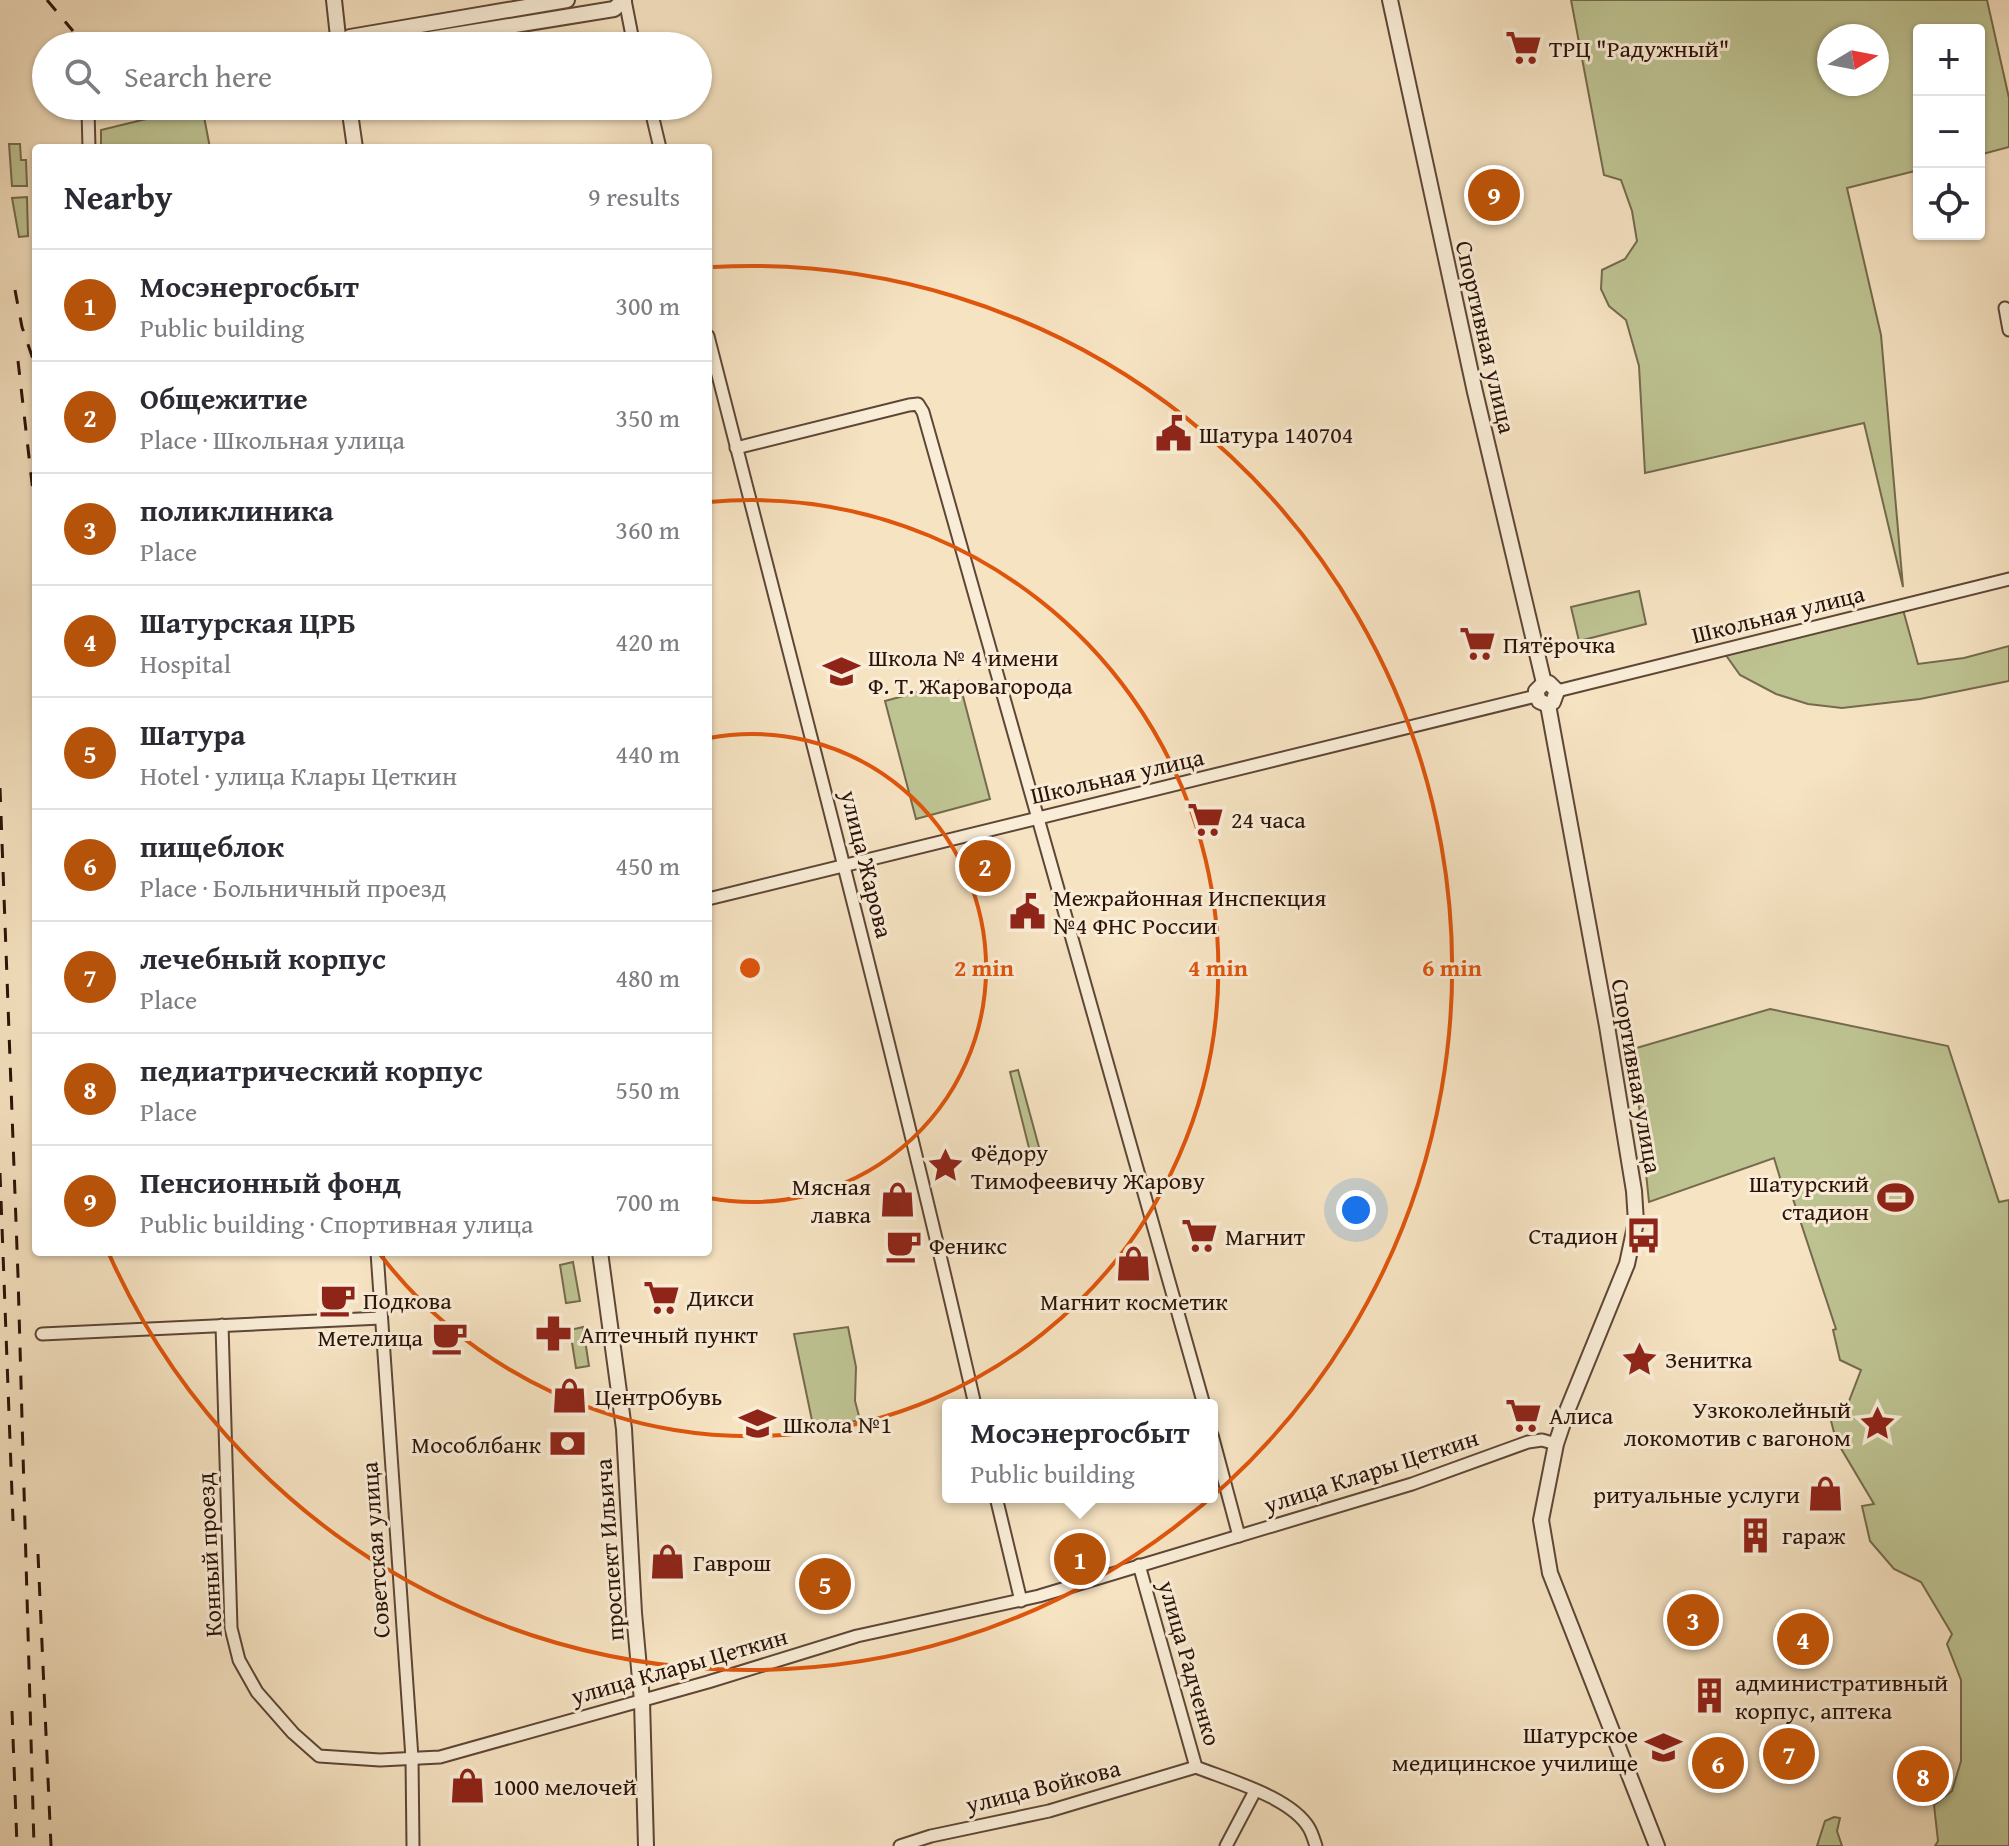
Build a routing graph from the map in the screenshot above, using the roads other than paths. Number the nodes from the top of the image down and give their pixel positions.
1 (334, 0) edge
2 (567, 0) edge
3 (624, 0) edge
4 (1390, 0) edge
5 (337, 32) edge
6 (379, 32) edge
7 (473, 32) edge
8 (631, 32) edge
9 (92, 120) edge
10 (351, 120) edge
11 (653, 120) edge
12 (89, 144) edge
13 (354, 144) edge
14 (659, 144) edge
15 (2005, 308) dead end
16 (2009, 330) edge
17 (712, 352) edge
18 (736, 448) junction
19 (2009, 579) edge
20 (1546, 694) junction
21 (1039, 817) junction
22 (846, 866) junction
23 (712, 898) edge
24 (377, 1256) edge
25 (601, 1256) edge
26 (381, 1318) junction
27 (222, 1325) junction
28 (42, 1334) dead end
29 (974, 1399) edge
30 (1202, 1399) edge
31 (1556, 1444) junction
32 (1218, 1457) edge
33 (997, 1503) edge
34 (1239, 1536) junction
35 (1139, 1565) junction
36 (1021, 1601) junction
37 (642, 1701) junction
38 (412, 1758) junction
39 (1196, 1767) junction
40 (1255, 1791) junction
41 (413, 1846) edge
42 (646, 1846) edge
43 (900, 1846) edge
44 (1226, 1846) edge
45 (1316, 1846) edge
46 (1657, 1846) edge

1 - 5 street
2 - 6 street
3 - 7 street
3 - 8 street
4 - 20 street, Спортивная улица
9 - 12 street
10 - 13 street
11 - 14 street
15 - 16 street
17 - 18 street, улица Жарова
18 - 21 street
18 - 22 street, улица Жарова
19 - 20 street, Школьная улица
20 - 21 street, Школьная улица
20 - 31 street, Спортивная улица
21 - 22 street, Школьная улица
21 - 30 street
22 - 23 street, Школьная улица
22 - 29 street, улица Жарова
24 - 26 street, Советская улица
25 - 37 street, проспект Ильича
26 - 27 street
26 - 38 street, Советская улица
27 - 28 street
27 - 38 street, Конный проезд
31 - 34 street, улица Клары Цеткин
31 - 46 street, Спортивная улица
32 - 34 street
33 - 36 street
34 - 35 street, улица Клары Цеткин
35 - 36 street, улица Клары Цеткин
35 - 39 street, улица Радченко
36 - 37 street, улица Клары Цеткин
37 - 38 street, улица Клары Цеткин
37 - 42 street, проспект Ильича
38 - 41 street, Советская улица
39 - 40 street, улица Радченко
39 - 43 street, улица Войкова
40 - 44 street
40 - 45 street, улица Радченко

